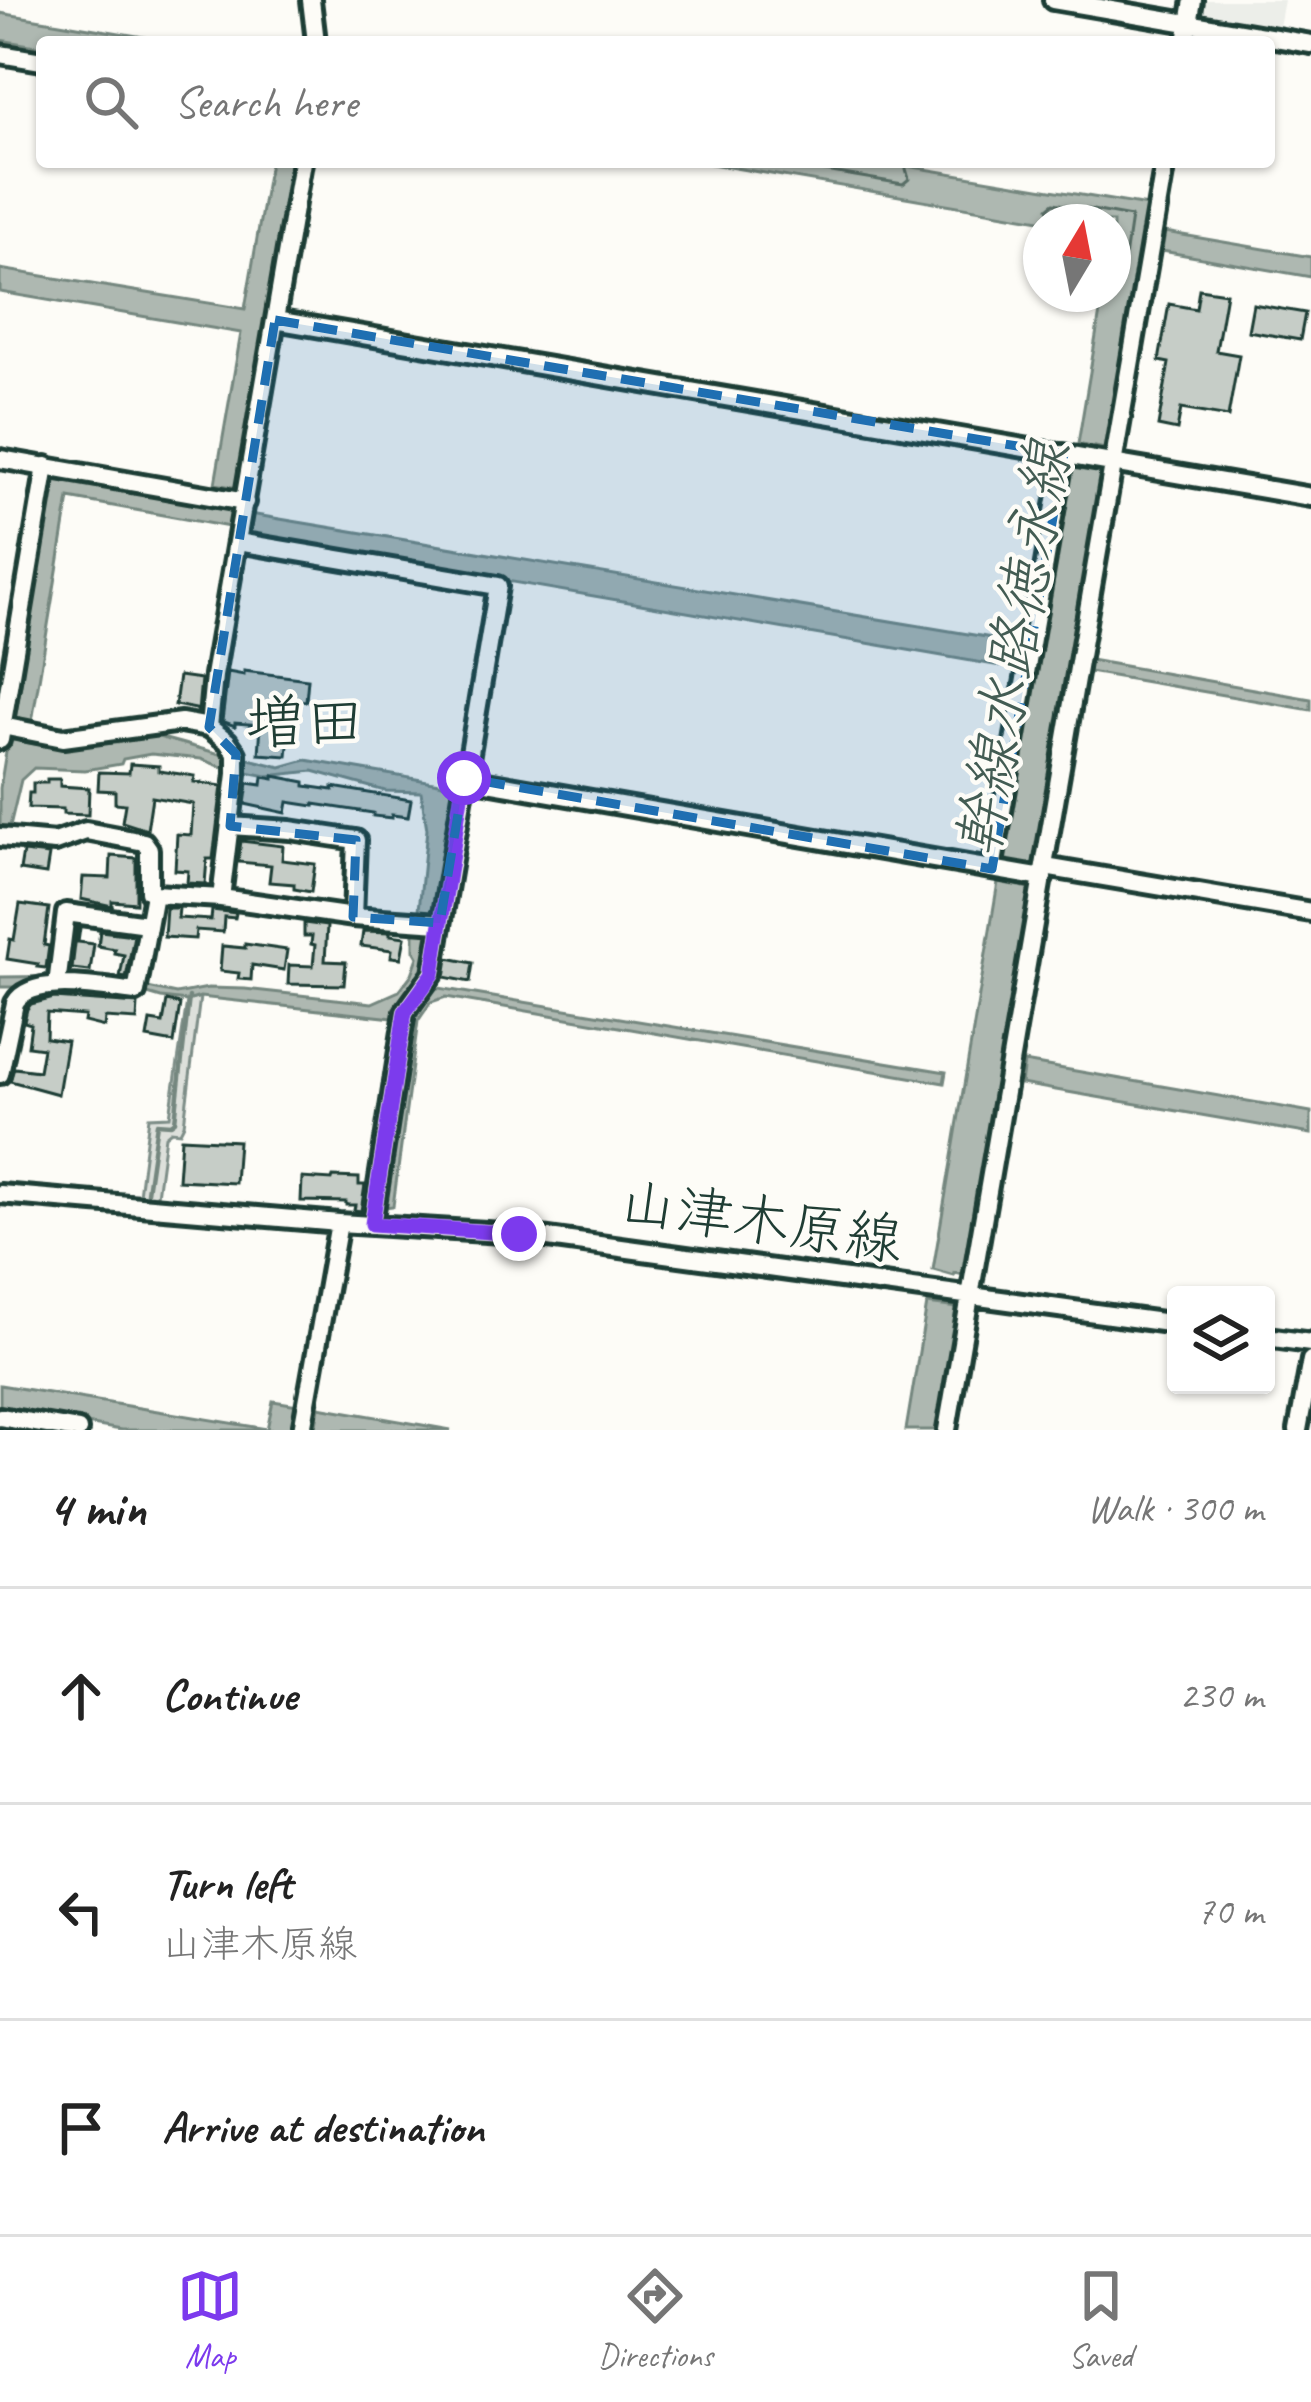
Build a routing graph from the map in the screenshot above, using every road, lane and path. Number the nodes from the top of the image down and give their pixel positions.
1 (311, 0) edge
2 (1053, 0) edge
3 (1192, 0) edge
4 (1187, 33) edge
5 (315, 36) edge
6 (1221, 36) edge
7 (1275, 41) edge
8 (1311, 44) edge
9 (0, 54) edge
10 (36, 60) edge
11 (301, 168) edge
12 (1165, 168) edge
13 (275, 320) junction
14 (1080, 457) junction
15 (0, 458) edge
16 (1115, 463) junction
17 (46, 466) junction
18 (1311, 497) edge
19 (245, 502) junction
20 (238, 542) junction
21 (8, 646) edge
22 (209, 727) junction
23 (11, 731) edge
24 (464, 778) junction
25 (230, 826) junction
26 (0, 837) edge
27 (1023, 872) junction
28 (154, 894) junction
29 (221, 898) junction
30 (1311, 913) edge
31 (353, 917) junction
32 (440, 923) junction
33 (147, 924) junction
34 (58, 978) junction
35 (0, 1074) edge
36 (0, 1195) edge
37 (339, 1223) junction
38 (372, 1224) junction
39 (963, 1294) junction
40 (1167, 1323) edge
41 (1275, 1338) edge
42 (1311, 1343) edge
43 (1311, 1360) edge
44 (0, 1417) edge
45 (78, 1430) edge
46 (302, 1430) edge
47 (947, 1430) edge
48 (1298, 1430) edge

1 - 5 street
2 - 4 street
3 - 4 street
4 - 6 street
7 - 8 street
9 - 10 street
11 - 13 street
12 - 16 street
13 - 14 street
13 - 19 street
14 - 16 street
14 - 27 street
15 - 17 street
16 - 18 street
16 - 27 street
17 - 19 street
17 - 21 street
19 - 20 street
20 - 22 street
20 - 24 street
21 - 23 street
22 - 23 street
22 - 25 street
24 - 27 street
24 - 32 street
25 - 29 street
25 - 31 street
26 - 28 street
27 - 30 street
27 - 39 street
28 - 29 street
28 - 33 street
29 - 31 street
31 - 32 street
32 - 38 street
33 - 34 street
33 - 34 street
34 - 35 street
36 - 37 street, 山津木原線
37 - 38 street, 山津木原線
37 - 46 street
38 - 39 street, 山津木原線
39 - 40 street, 山津木原線
39 - 47 street
41 - 42 street
43 - 48 street
44 - 45 street

